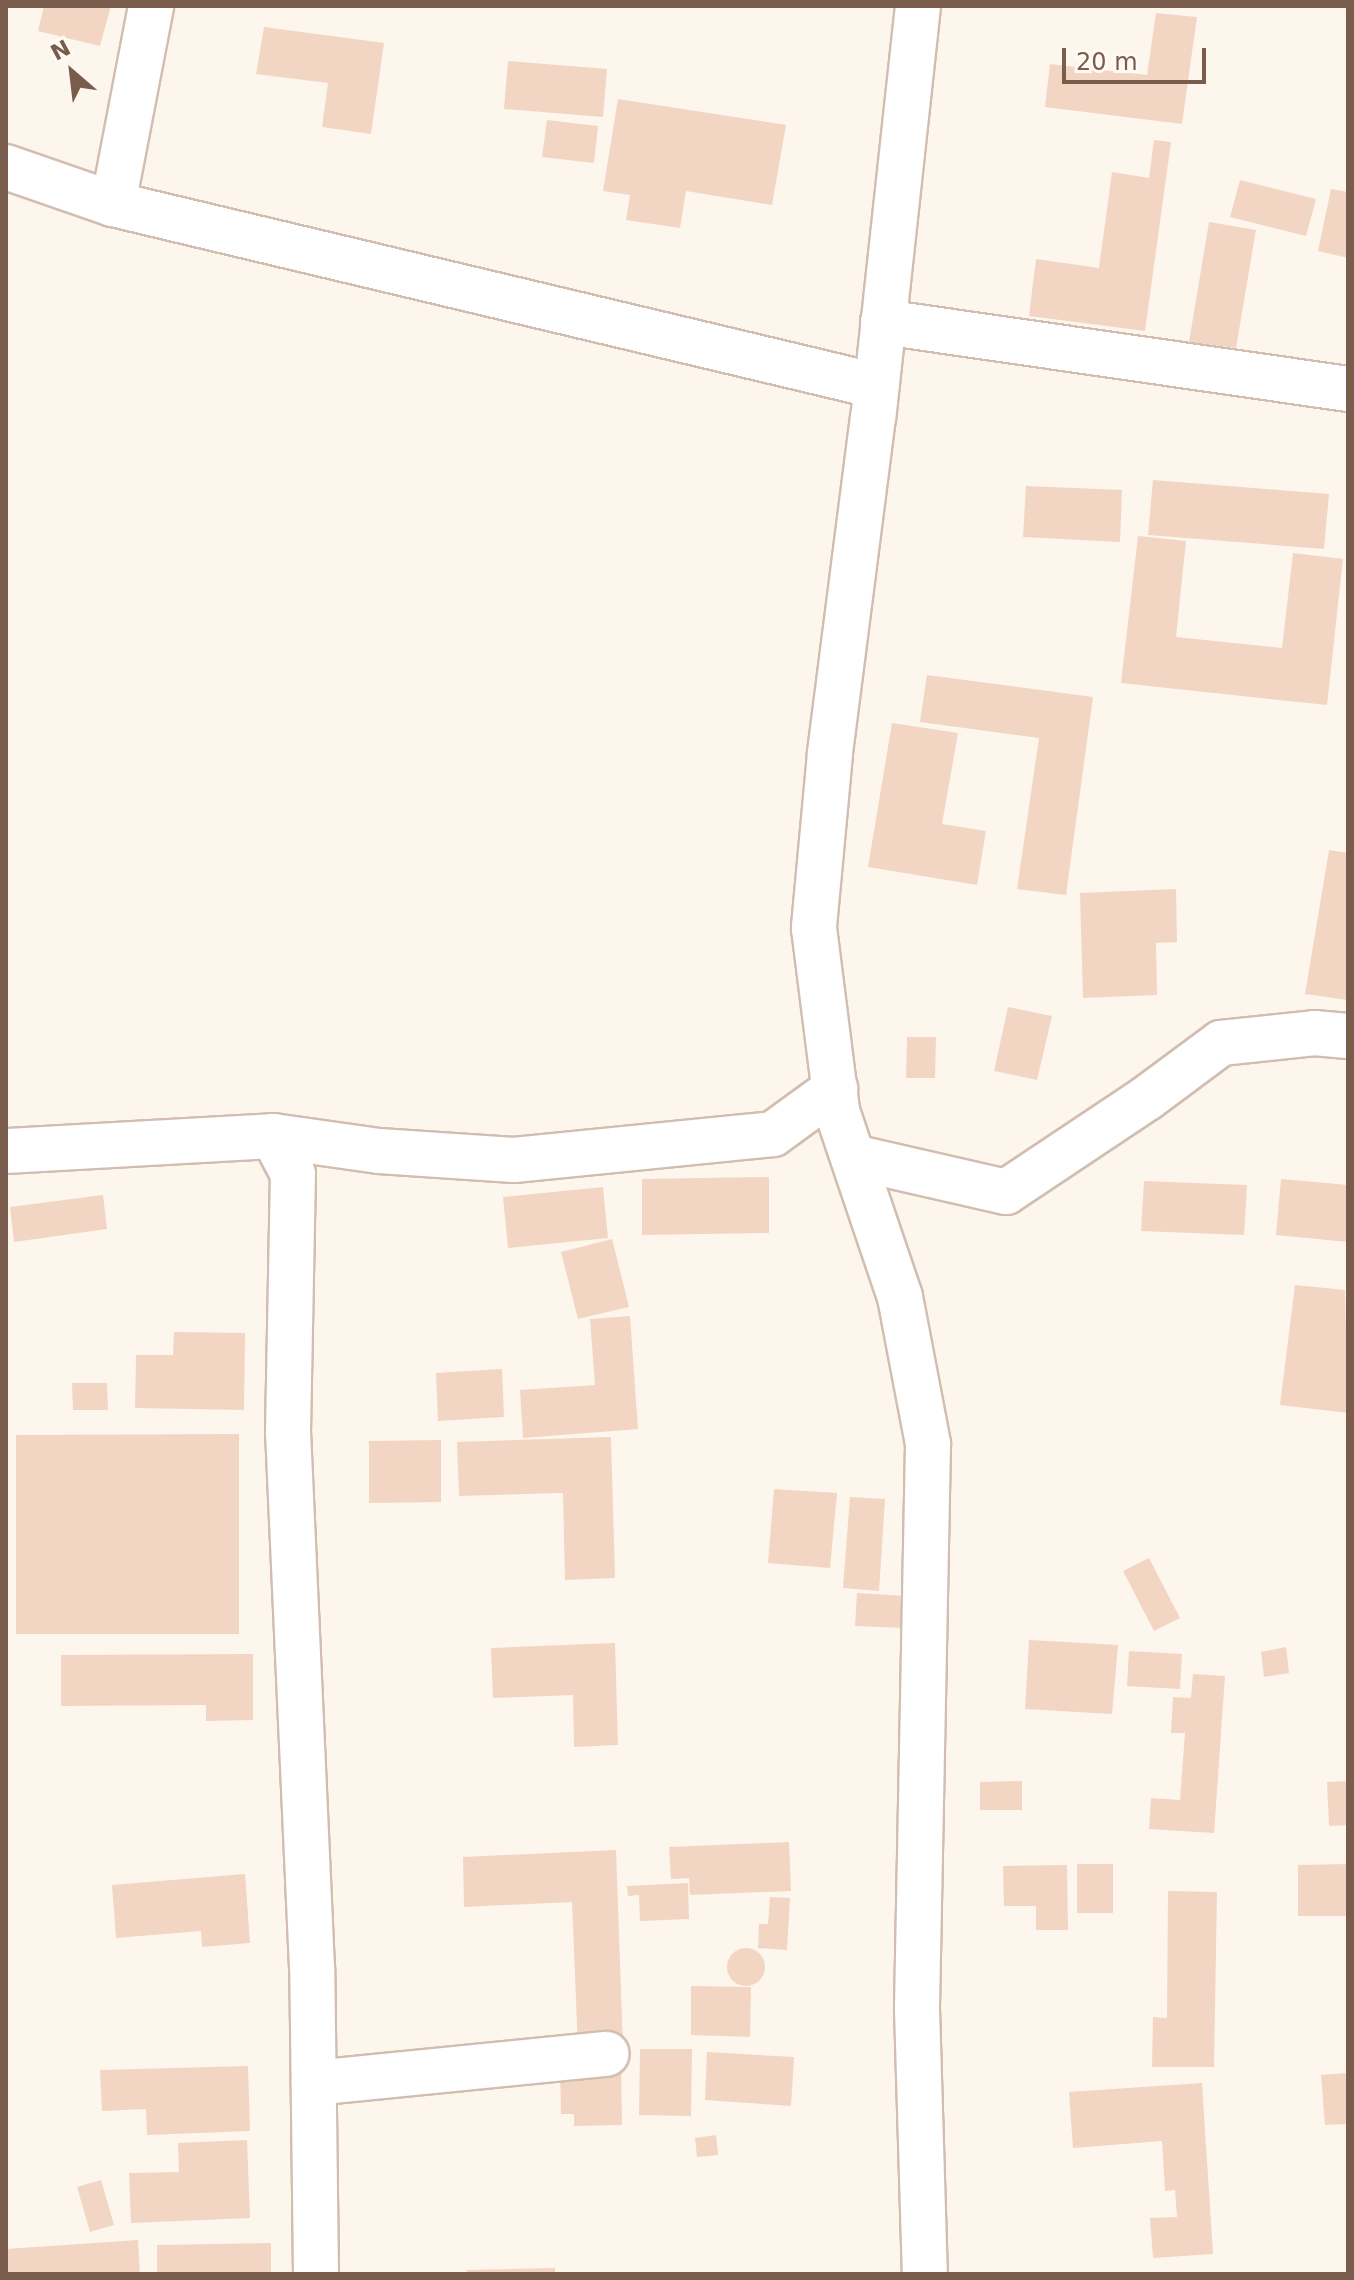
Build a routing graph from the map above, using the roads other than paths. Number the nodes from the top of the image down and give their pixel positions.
1 (151, 6) edge
2 (918, 6) edge
3 (6, 167) edge
4 (113, 204) junction
5 (883, 322) junction
6 (877, 386) junction
7 (1348, 389) edge
8 (1348, 1036) edge
9 (835, 1089) junction
10 (273, 1136) junction
11 (6, 1151) edge
12 (853, 1157) junction
13 (607, 2054) dead end
14 (314, 2083) junction
15 (316, 2274) edge
16 (925, 2274) edge

1 - 4 street
2 - 5 street
3 - 4 street
4 - 6 street
5 - 6 street
5 - 7 street
6 - 9 street
8 - 12 street
9 - 10 street
9 - 12 street
10 - 11 street
10 - 14 street
12 - 16 street
13 - 14 street
14 - 15 street

